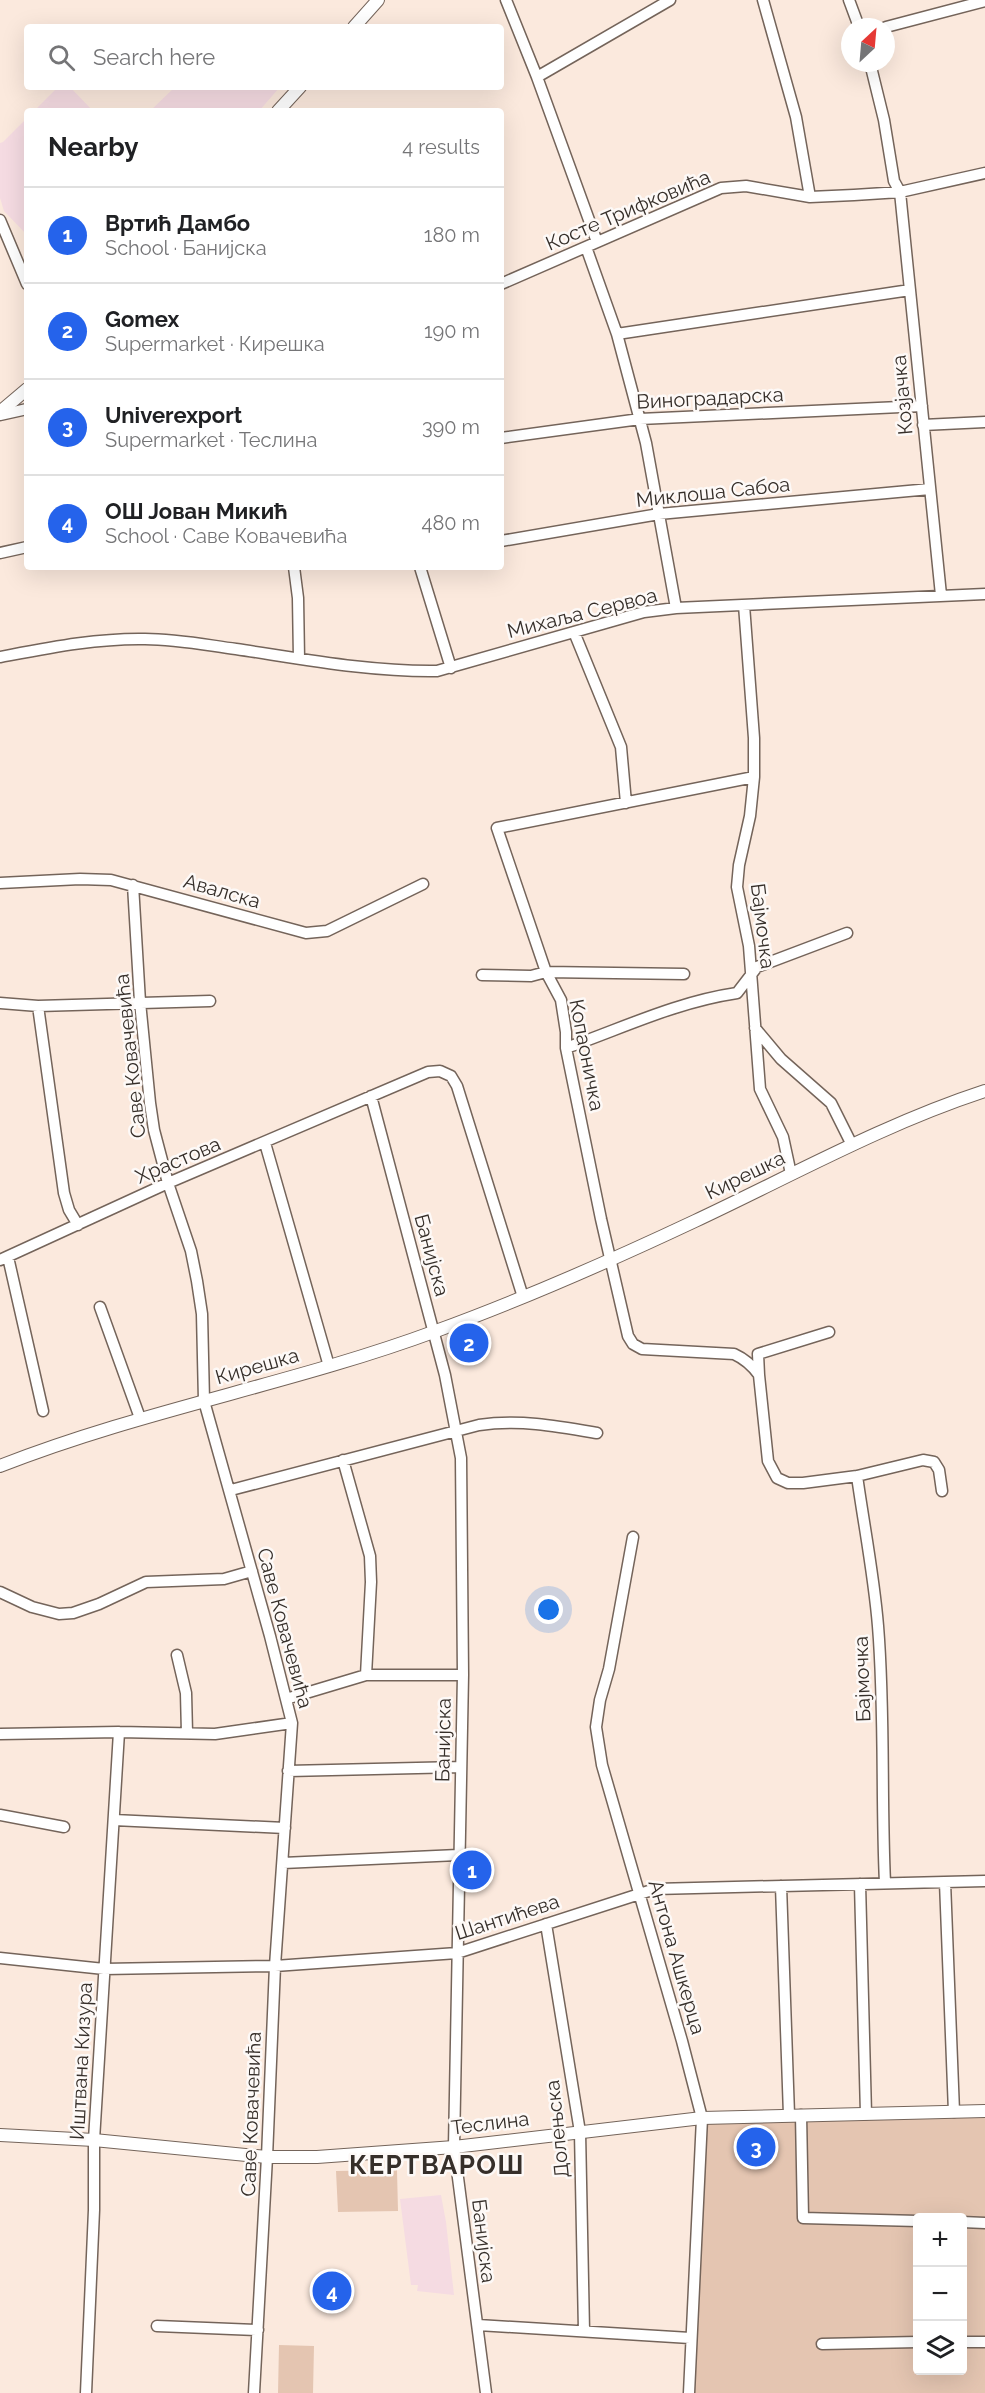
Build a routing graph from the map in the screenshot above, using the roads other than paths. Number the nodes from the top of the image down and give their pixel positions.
1 (377, 0) edge
2 (506, 0) edge
3 (670, 0) edge
4 (763, 0) edge
5 (849, 0) edge
6 (985, 1) edge
7 (856, 18) edge
8 (357, 24) edge
9 (895, 25) edge
10 (872, 72) edge
11 (537, 77) junction
12 (297, 90) edge
13 (281, 108) edge
14 (985, 173) edge
15 (900, 192) junction
16 (810, 197) junction
17 (0, 220) edge
18 (592, 245) junction
19 (24, 277) edge
20 (504, 283) edge
21 (910, 290) junction
22 (617, 334) junction
23 (24, 392) edge
24 (922, 406) junction
25 (24, 409) edge
26 (0, 413) edge
27 (640, 419) junction
28 (985, 422) edge
29 (923, 425) junction
30 (504, 438) edge
31 (930, 489) junction
32 (658, 514) junction
33 (504, 540) edge
34 (24, 548) edge
35 (0, 553) edge
36 (294, 570) edge
37 (421, 570) edge
38 (985, 594) edge
39 (941, 595) junction
40 (744, 605) junction
41 (676, 608) junction
42 (574, 632) junction
43 (0, 657) edge
44 (298, 659) junction
45 (451, 668) junction
46 (754, 777) junction
47 (626, 803) junction
48 (0, 883) edge
49 (423, 884) dead end
50 (134, 885) junction
51 (847, 933) dead end
52 (546, 972) junction
53 (751, 973) junction
54 (684, 974) dead end
55 (482, 975) dead end
56 (210, 1001) dead end
57 (140, 1002) junction
58 (0, 1003) edge
59 (38, 1006) junction
60 (755, 1028) junction
61 (566, 1048) junction
62 (985, 1091) edge
63 (371, 1096) junction
64 (265, 1143) junction
65 (852, 1144) junction
66 (791, 1174) junction
67 (168, 1183) junction
68 (78, 1225) junction
69 (4, 1258) edge
70 (611, 1260) junction
71 (523, 1297) junction
72 (100, 1307) dead end
73 (434, 1332) junction
74 (829, 1332) dead end
75 (758, 1354) junction
76 (744, 1358) junction
77 (329, 1366) junction
78 (759, 1375) junction
79 (204, 1401) junction
80 (44, 1411) dead end
81 (140, 1418) junction
82 (456, 1432) junction
83 (597, 1433) dead end
84 (343, 1460) junction
85 (0, 1466) edge
86 (857, 1476) junction
87 (231, 1490) junction
88 (942, 1491) dead end
89 (633, 1537) dead end
90 (252, 1571) junction
91 (0, 1592) edge
92 (177, 1654) dead end
93 (366, 1675) junction
94 (463, 1675) junction
95 (286, 1699) junction
96 (292, 1723) junction
97 (119, 1732) junction
98 (187, 1733) junction
99 (0, 1734) edge
100 (460, 1767) junction
101 (288, 1771) junction
102 (0, 1815) edge
103 (114, 1820) junction
104 (64, 1827) dead end
105 (285, 1828) junction
106 (458, 1855) junction
107 (283, 1863) junction
108 (985, 1881) edge
109 (945, 1882) junction
110 (885, 1883) junction
111 (860, 1884) junction
112 (781, 1886) junction
113 (640, 1892) junction
114 (546, 1924) junction
115 (457, 1953) junction
116 (0, 1958) edge
117 (275, 1966) junction
118 (104, 1969) junction
119 (985, 2111) edge
120 (954, 2112) junction
121 (866, 2114) junction
122 (795, 2115) junction
123 (702, 2118) junction
124 (580, 2132) junction
125 (0, 2135) edge
126 (94, 2140) junction
127 (454, 2147) junction
128 (267, 2157) junction
129 (913, 2221) edge
130 (967, 2222) edge
131 (985, 2223) edge
132 (478, 2325) junction
133 (157, 2326) dead end
134 (258, 2330) junction
135 (584, 2331) junction
136 (690, 2338) junction
137 (913, 2342) edge
138 (967, 2342) edge
139 (985, 2342) edge
140 (822, 2344) dead end
141 (86, 2393) edge
142 (254, 2393) edge
143 (486, 2393) edge
144 (689, 2393) edge

1 - 8 street
2 - 11 street
3 - 11 street
4 - 16 street
5 - 7 street
6 - 9 street
10 - 15 street, Козјачка
11 - 18 street
12 - 13 street
14 - 15 street, Косте Трифковића
15 - 16 street, Косте Трифковића
15 - 21 street, Козјачка
16 - 18 street, Косте Трифковића
17 - 19 street
18 - 20 street, Косте Трифковића
18 - 22 street
21 - 22 street
21 - 24 street, Козјачка
22 - 27 street
23 - 26 street
24 - 27 street, Виноградарска
24 - 29 street, Козјачка
25 - 26 street
27 - 30 street, Виноградарска
27 - 32 street
28 - 29 street
29 - 31 street, Козјачка
31 - 32 street, Миклоша Сабоа
31 - 39 street, Козјачка
32 - 33 street, Миклоша Сабоа
32 - 41 street
34 - 35 street
36 - 44 street
37 - 45 street
38 - 39 street, Михаља Сервоа
39 - 40 street, Михаља Сервоа
40 - 41 street, Михаља Сервоа
40 - 46 street, Бајмочка
41 - 42 street, Михаља Сервоа
42 - 45 street, Михаља Сервоа
42 - 47 street
43 - 44 street, Михаља Сервоа
44 - 45 street, Михаља Сервоа
46 - 47 street
46 - 53 street, Бајмочка
47 - 52 street, Копаоничка
48 - 50 street, Авалска
49 - 50 street, Авалска
50 - 57 street, Саве Ковачевића
51 - 53 street
52 - 54 street
52 - 55 street
52 - 61 street, Копаоничка
53 - 60 street, Бајмочка
53 - 61 street
56 - 57 street
57 - 59 street
57 - 67 street, Саве Ковачевића
58 - 59 street
59 - 68 street
60 - 65 street
60 - 66 street, Бајмочка
61 - 70 street, Копаоничка
62 - 65 street, Кирешка
63 - 64 street, Храстова
63 - 71 street
63 - 73 street, Банијска
64 - 67 street, Храстова
64 - 77 street
65 - 66 street, Кирешка
66 - 70 street, Кирешка
67 - 68 street, Храстова
67 - 79 street, Саве Ковачевића
68 - 69 street, Храстова
69 - 80 street
70 - 71 street, Кирешка
70 - 76 street
71 - 73 street, Кирешка
72 - 81 street
73 - 77 street, Кирешка
73 - 82 street, Банијска
74 - 75 street
75 - 76 street
75 - 78 street
76 - 78 street
77 - 79 street, Кирешка
78 - 86 street
79 - 81 street, Кирешка
79 - 87 street, Саве Ковачевића
81 - 85 street, Кирешка
82 - 83 street
82 - 84 street
82 - 94 street, Банијска
84 - 87 street
84 - 93 street
86 - 88 street
86 - 110 street, Бајмочка
87 - 90 street, Саве Ковачевића
89 - 113 street, Антона Ашкерца
90 - 91 street
90 - 95 street, Саве Ковачевића
92 - 98 street
93 - 94 street
93 - 95 street
94 - 100 street, Банијска
95 - 96 street, Саве Ковачевића
96 - 98 street
96 - 101 street, Саве Ковачевића
97 - 98 street
97 - 99 street
97 - 103 street, Иштвана Кизура
100 - 101 street
100 - 106 street, Банијска
101 - 105 street, Саве Ковачевића
102 - 104 street
103 - 105 street
103 - 118 street, Иштвана Кизура
105 - 107 street, Саве Ковачевића
106 - 107 street
106 - 115 street, Банијска
107 - 117 street, Саве Ковачевића
108 - 109 street, Шантићева
109 - 110 street, Шантићева
109 - 120 street
110 - 111 street, Шантићева
111 - 112 street, Шантићева
111 - 121 street
112 - 113 street, Шантићева
112 - 122 street
113 - 114 street, Шантићева
113 - 123 street, Антона Ашкерца
114 - 115 street, Шантићева
114 - 124 street, Долењска
115 - 117 street, Шантићева
115 - 127 street, Банијска
116 - 118 street, Шантићева
117 - 118 street, Шантићева
117 - 128 street, Саве Ковачевића
118 - 126 street, Иштвана Кизура
119 - 120 street, Теслина
120 - 121 street, Теслина
121 - 122 street, Теслина
122 - 123 street, Теслина
122 - 129 street
123 - 124 street, Теслина
123 - 136 street, Антона Ашкерца
124 - 127 street, Теслина
124 - 135 street, Долењска
125 - 126 street, Теслина
126 - 128 street, Теслина
126 - 141 street, Иштвана Кизура
127 - 128 street, Теслина
127 - 132 street, Банијска
128 - 134 street, Саве Ковачевића
130 - 131 street
132 - 135 street
132 - 143 street, Банијска
133 - 134 street
134 - 142 street, Саве Ковачевића
135 - 136 street
136 - 144 street, Антона Ашкерца
137 - 140 street
138 - 139 street

